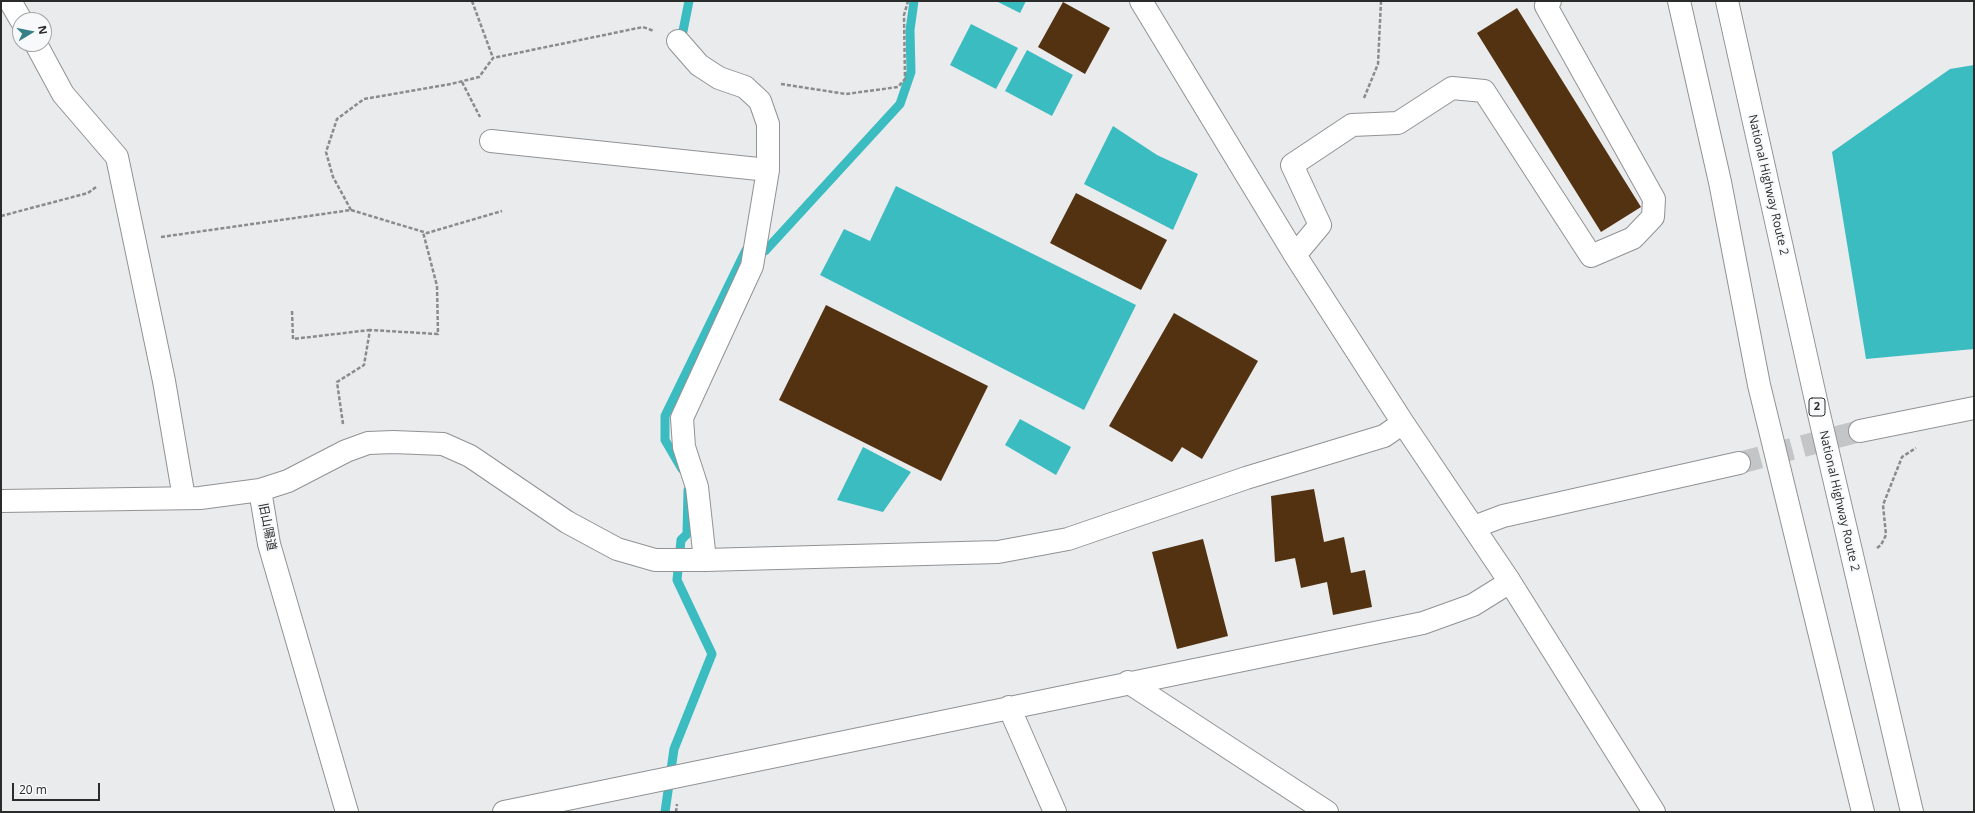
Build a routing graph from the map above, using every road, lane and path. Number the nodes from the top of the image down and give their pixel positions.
1 (10, 1) edge
2 (472, 1) edge
3 (908, 1) edge
4 (1141, 1) edge
5 (1381, 1) edge
6 (1550, 1) edge
7 (1679, 1) edge
8 (1727, 1) edge
9 (16, 12) edge
10 (678, 41) joint
11 (40, 52) edge
12 (493, 58) junction
13 (462, 82) junction
14 (745, 86) junction
15 (1352, 125) junction
16 (491, 141) joint
17 (768, 170) junction
18 (120, 173) junction
19 (351, 210) junction
20 (502, 211) dead end
21 (1, 216) edge
22 (423, 232) junction
23 (134, 240) junction
24 (1295, 255) junction
25 (292, 311) dead end
26 (370, 330) junction
27 (1974, 408) edge
28 (1933, 416) junction
29 (1404, 422) junction
30 (1860, 431) tunnel mouth
31 (346, 451) junction
32 (1739, 463) tunnel mouth
33 (260, 490) junction
34 (184, 498) junction
35 (1, 501) edge
36 (1474, 527) junction
37 (1873, 551) dead end
38 (705, 560) junction
39 (1510, 582) junction
40 (1128, 682) junction
41 (1009, 707) junction
42 (347, 812) edge
43 (504, 812) edge
44 (1055, 812) edge
45 (1327, 812) edge
46 (1654, 812) edge
47 (1863, 812) edge
48 (1912, 812) edge

1 - 9 main road
2 - 12 path
3 - 14 path
4 - 24 main road
5 - 15 path
6 - 15 main road
7 - 47 main road
8 - 48 main road, National Highway Route 2 / 2
10 - 12 path
10 - 14 main road
11 - 18 main road
12 - 13 path
13 - 16 path
13 - 19 path
14 - 17 main road
15 - 24 main road
16 - 17 main road
17 - 38 main road
18 - 21 path
18 - 23 main road
19 - 22 path
19 - 23 path
20 - 22 path
22 - 26 path
23 - 34 main road
24 - 29 main road
25 - 26 path
26 - 31 path
27 - 28 main road
28 - 30 main road
28 - 37 path
29 - 36 main road
29 - 38 main road
31 - 33 main road
31 - 38 main road
32 - 36 main road
33 - 34 main road, 旧山陽道
33 - 42 main road, 旧山陽道
34 - 35 main road, 旧山陽道
36 - 39 main road
39 - 40 main road
39 - 46 main road
40 - 41 main road
40 - 45 main road
41 - 43 main road
41 - 44 main road

